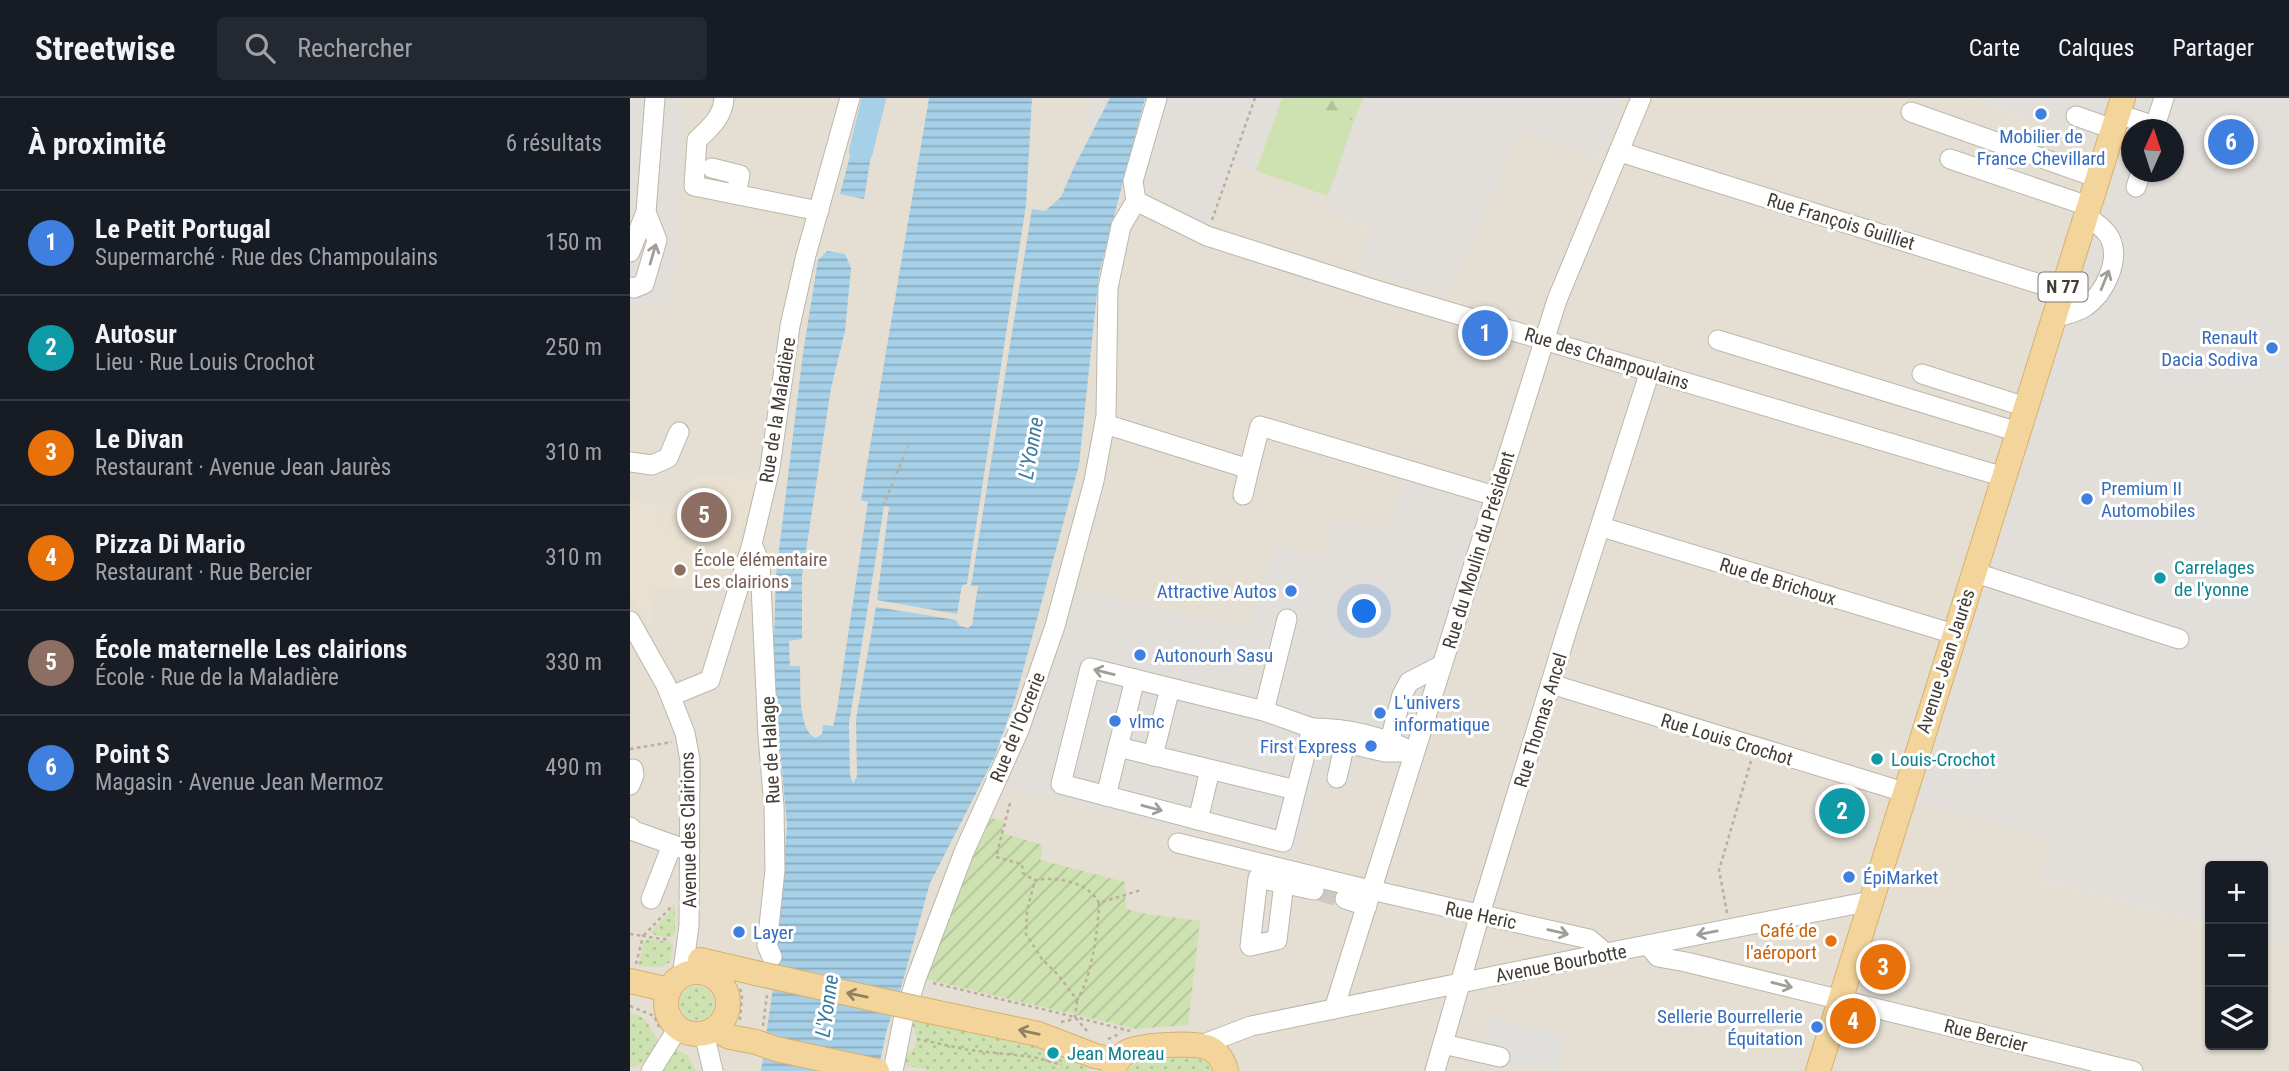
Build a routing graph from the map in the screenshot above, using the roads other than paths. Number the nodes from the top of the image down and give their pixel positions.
1 (655, 98) edge
2 (723, 98) edge
3 (850, 98) edge
4 (1157, 98) edge
5 (1641, 98) edge
6 (2165, 98) edge
7 (1911, 112) dead end
8 (2118, 114) edge
9 (2076, 117) dead end
10 (2158, 119) edge
11 (1620, 152) junction
12 (1950, 159) dead end
13 (712, 168) dead end
14 (2098, 178) junction
15 (736, 194) junction
16 (1136, 201) junction
17 (819, 211) junction
18 (2087, 211) junction
19 (646, 212) junction
20 (630, 251) edge
21 (630, 287) edge
22 (2062, 291) junction
23 (2053, 318) junction
24 (1544, 339) junction
25 (1718, 340) dead end
26 (1650, 371) junction
27 (1922, 373) dead end
28 (2026, 407) junction
29 (1105, 424) junction
30 (678, 432) dead end
31 (2018, 432) junction
32 (630, 462) edge
33 (1249, 469) junction
34 (2004, 477) junction
35 (1243, 495) dead end
36 (1495, 496) junction
37 (1602, 527) junction
38 (752, 544) junction
39 (1973, 572) junction
40 (1287, 619) dead end
41 (630, 621) edge
42 (1954, 634) junction
43 (2179, 639) dead end
44 (1442, 665) junction
45 (1135, 679) junction
46 (1551, 684) junction
47 (1170, 688) junction
48 (671, 696) junction
49 (1264, 710) junction
50 (1312, 728) junction
51 (1390, 740) junction
52 (1346, 743) junction
53 (1118, 747) junction
54 (1413, 752) junction
55 (1153, 756) junction
56 (1210, 770) junction
57 (1337, 778) dead end
58 (1296, 790) junction
59 (1904, 792) junction
60 (1106, 796) junction
61 (1198, 820) junction
62 (631, 832) edge
63 (1178, 843) dead end
64 (681, 848) junction
65 (1284, 883) dead end
66 (1318, 891) tunnel mouth
67 (1359, 895) junction
68 (651, 899) dead end
69 (1871, 901) junction
70 (1480, 914) junction
71 (1649, 946) junction
72 (1601, 954) junction
73 (631, 982) edge
74 (1461, 982) junction
75 (717, 984) junction
76 (1839, 999) junction
77 (1334, 1009) junction
78 (909, 1022) junction
79 (734, 1033) junction
80 (1443, 1044) junction
81 (1500, 1057) dead end
82 (1216, 1058) edge
83 (1115, 1065) edge
84 (651, 1071) edge
85 (713, 1071) edge
86 (877, 1071) edge
87 (893, 1071) edge
88 (1435, 1071) edge
89 (1818, 1071) edge
90 (2133, 1071) edge

1 - 19 street
2 - 15 street
3 - 17 street, Rue de la Maladière
4 - 16 street
5 - 11 street, Rue du Moulin du Président
6 - 10 street
7 - 14 street
8 - 9 street
8 - 14 main road, N 77
11 - 22 street, Rue François Guilliet
11 - 24 street, Rue du Moulin du Président
12 - 18 street
13 - 15 street
14 - 18 main road, N 77
15 - 17 street
16 - 24 street, Rue des Champoulains
16 - 29 street, Rue de l'Ocrerie
17 - 38 street, Rue de la Maladière
18 - 22 main road, N 77
23 -> 18 street
19 - 20 street
21 -> 19 street
22 - 23 main road, N 77
23 - 28 main road, N 77
24 - 26 street, Rue des Champoulains
24 - 36 street, Rue du Moulin du Président
25 - 31 street
26 - 34 street, Rue des Champoulains
26 - 37 street, Rue Thomas Ancel
27 - 28 street
28 - 31 main road, N 77
29 - 33 street
29 - 78 street, Rue de l'Ocrerie
30 - 32 street
31 - 34 main road, N 77
33 - 35 street
33 - 36 street
34 - 39 main road, Avenue Jean Jaurès / N 77
36 - 44 street, Rue du Moulin du Président
37 - 42 street, Rue de Brichoux
37 - 46 street, Rue Thomas Ancel
38 - 48 street, Rue de la Maladière
38 - 75 street, Rue de Halage
39 - 42 main road, Avenue Jean Jaurès / N 77
39 - 43 street, Avenue Jean Jaurès
40 - 49 street
41 - 48 street, Avenue des Clairions
42 - 59 main road, Avenue Jean Jaurès / N 77
44 - 51 street
44 - 54 street, Rue du Moulin du Président
45 - 47 street
45 - 53 street
45 -> 60 street
46 - 59 street, Rue Louis Crochot
46 - 70 street, Rue Thomas Ancel
47 - 49 street
47 - 55 street
48 - 64 street, Avenue des Clairions
49 - 50 street
50 - 51 street
50 - 52 street
50 - 58 street
51 - 54 street
52 - 54 street
52 - 57 street
53 - 55 street
53 - 60 street
54 - 67 street, Rue du Moulin du Président
55 - 56 street
56 - 58 street
56 - 61 street
58 - 61 street
59 - 69 main road, Avenue Jean Jaurès / N 77
60 -> 61 street
62 - 64 street
63 - 67 street, Rue Heric
64 - 68 street
64 - 75 street, Avenue des Clairions
65 - 66 street
67 - 70 street, Rue Heric
67 - 77 street, Rue du Moulin du Président
69 -> 71 street, Avenue Bourbotte
69 - 76 main road, Avenue Jean Jaurès / N 77
70 -> 72 street, Rue Heric
70 - 74 street, Rue Thomas Ancel
71 - 72 street, Avenue Bourbotte
71 -> 76 street
72 - 74 street, Avenue Bourbotte
73 - 75 main road
74 - 77 street, Avenue Bourbotte
74 - 80 street, Rue Thomas Ancel
78 -> 75 main road, bridge
75 - 79 main road
75 - 79 main road
75 - 84 street
76 - 89 main road, Avenue Jean Jaurès / N 77
76 - 90 street, Rue Bercier
77 - 82 street, Avenue Bourbotte
83 -> 78 main road
78 - 87 street, Rue de l'Ocrerie
79 - 85 street
79 - 86 main road, bridge
80 - 81 street
80 - 88 street, Rue Thomas Ancel
82 - 83 main road

